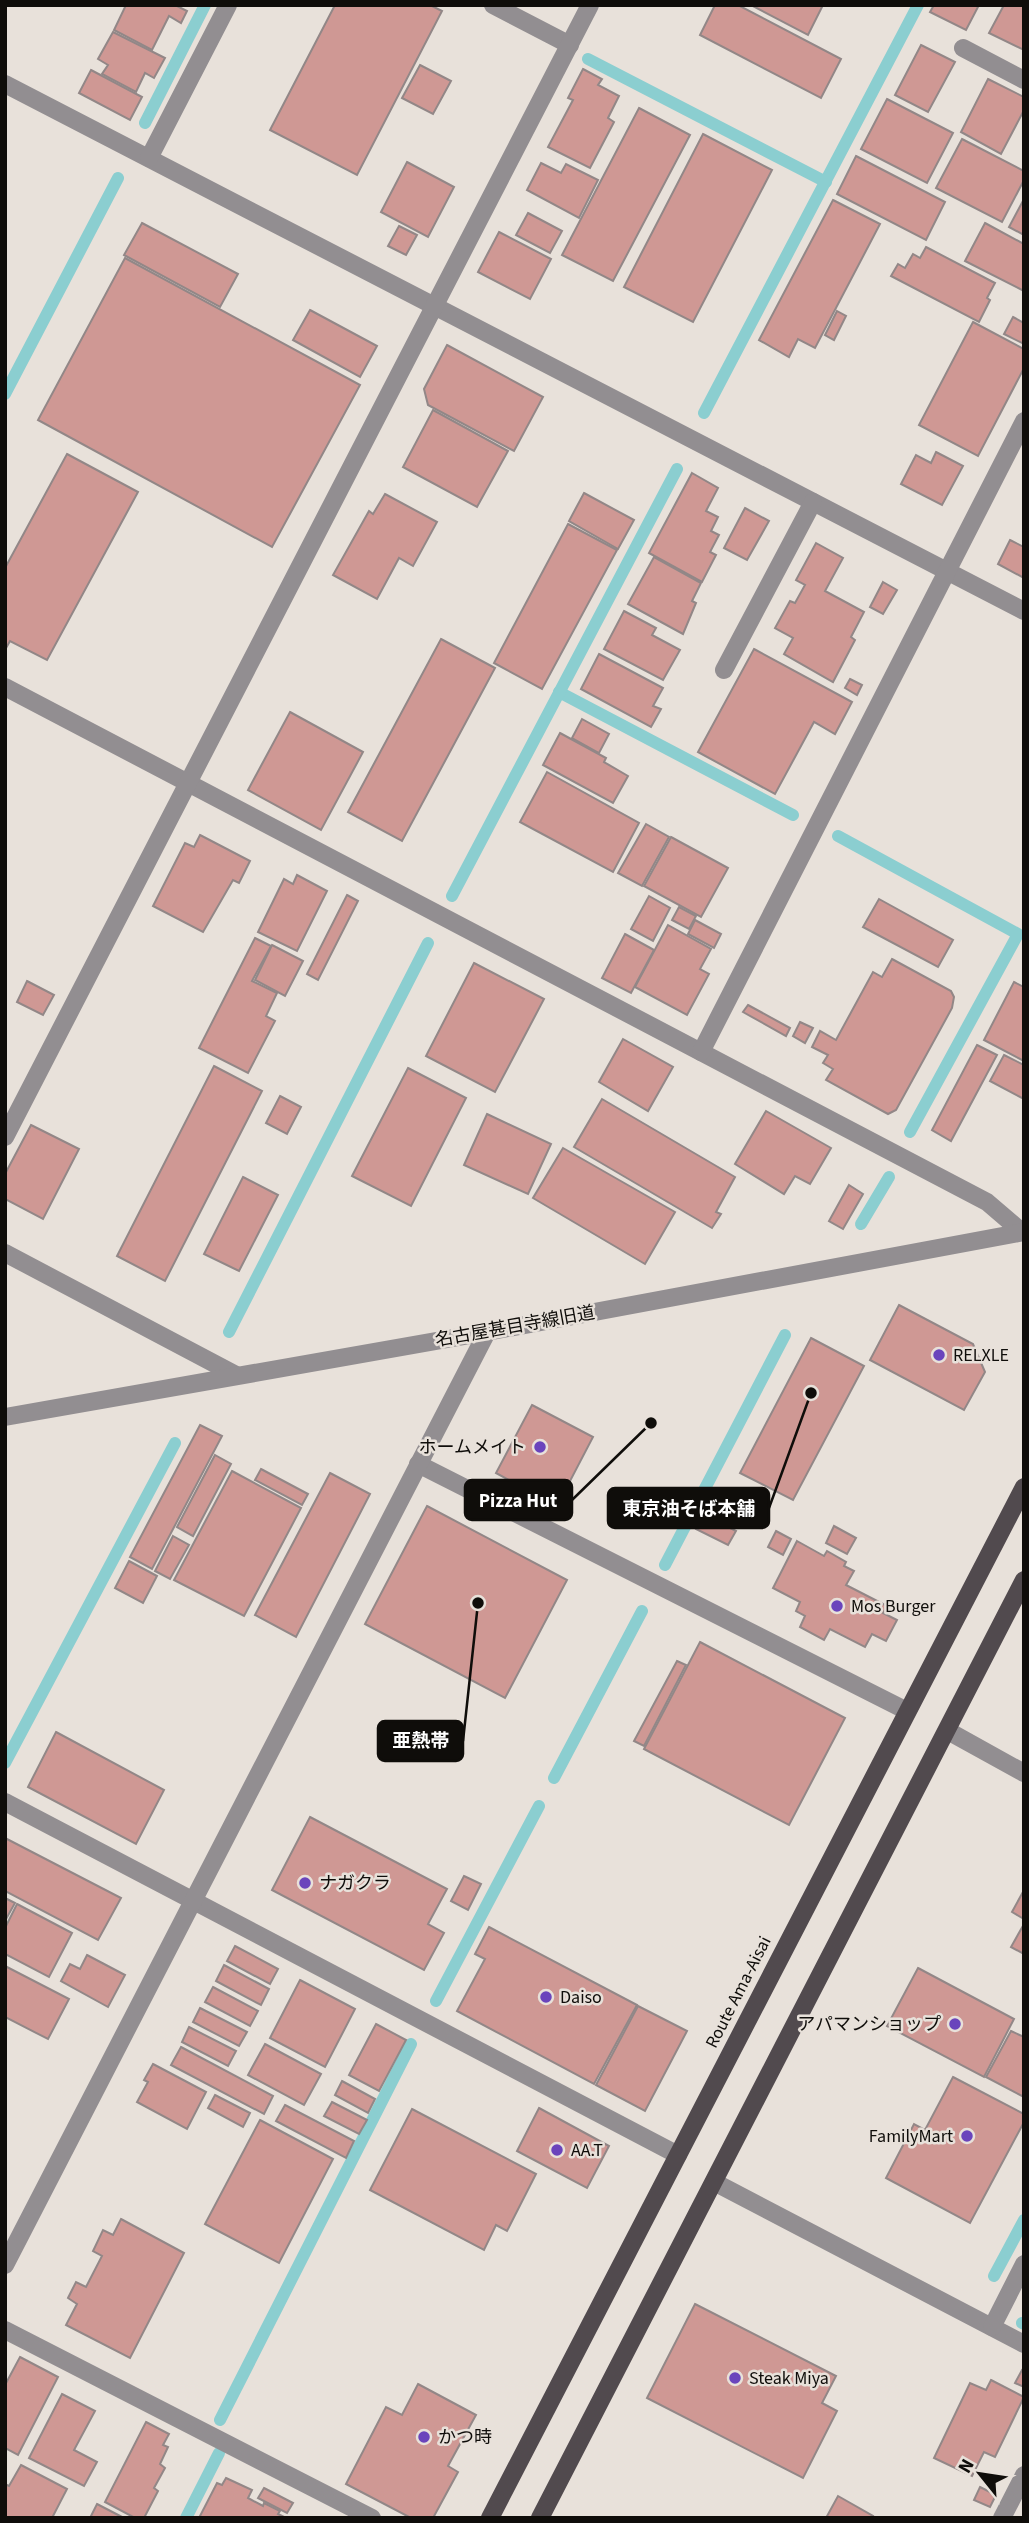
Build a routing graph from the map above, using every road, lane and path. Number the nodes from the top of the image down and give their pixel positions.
1 (228, 5) edge
2 (494, 5) edge
3 (590, 5) edge
4 (570, 45) junction
5 (963, 48) dead end
6 (1024, 80) edge
7 (5, 84) edge
8 (149, 158) junction
9 (435, 306) junction
10 (1024, 421) edge
11 (813, 502) junction
12 (946, 571) junction
13 (1024, 611) edge
14 (724, 670) dead end
15 (5, 687) edge
16 (188, 783) junction
17 (701, 1052) junction
18 (5, 1137) edge
19 (1023, 1232) edge
20 (5, 1253) edge
21 (487, 1332) junction
22 (236, 1375) junction
23 (5, 1417) edge
24 (418, 1464) junction
25 (1024, 1486) edge
26 (1024, 1580) edge
27 (907, 1711) junction
28 (948, 1731) junction
29 (1024, 1773) edge
30 (5, 1802) edge
31 (194, 1900) junction
32 (678, 2155) junction
33 (714, 2182) junction
34 (1024, 2264) edge
35 (5, 2265) edge
36 (992, 2327) junction
37 (5, 2330) edge
38 (1024, 2344) edge
39 (1024, 2475) edge
40 (372, 2518) edge
41 (490, 2518) edge
42 (540, 2518) edge
43 (1002, 2518) edge

1 - 8 street
2 - 4 street
3 - 4 street
4 - 9 street
5 - 6 street
7 - 8 street
8 - 9 street
9 - 11 street
9 - 16 street
10 - 12 street
11 - 12 street
11 - 14 street
12 - 13 street
12 - 17 street
15 - 16 street
16 - 17 street
16 - 18 street
17 - 19 street
19 - 21 street, 名古屋甚目寺線旧道
20 - 22 street
21 - 22 street, 名古屋甚目寺線旧道
21 - 24 street
22 - 23 street, 名古屋甚目寺線旧道
24 - 27 street
24 - 31 street
25 - 27 main road, Route Ama-Aisai
26 - 28 main road
27 - 32 main road, Route Ama-Aisai
28 - 29 street
28 - 33 main road
30 - 31 street
31 - 32 street
31 - 35 street
32 - 41 main road, Route Ama-Aisai
33 - 36 street
33 - 42 main road
34 - 36 street
36 - 38 street
37 - 40 street
39 - 43 street

